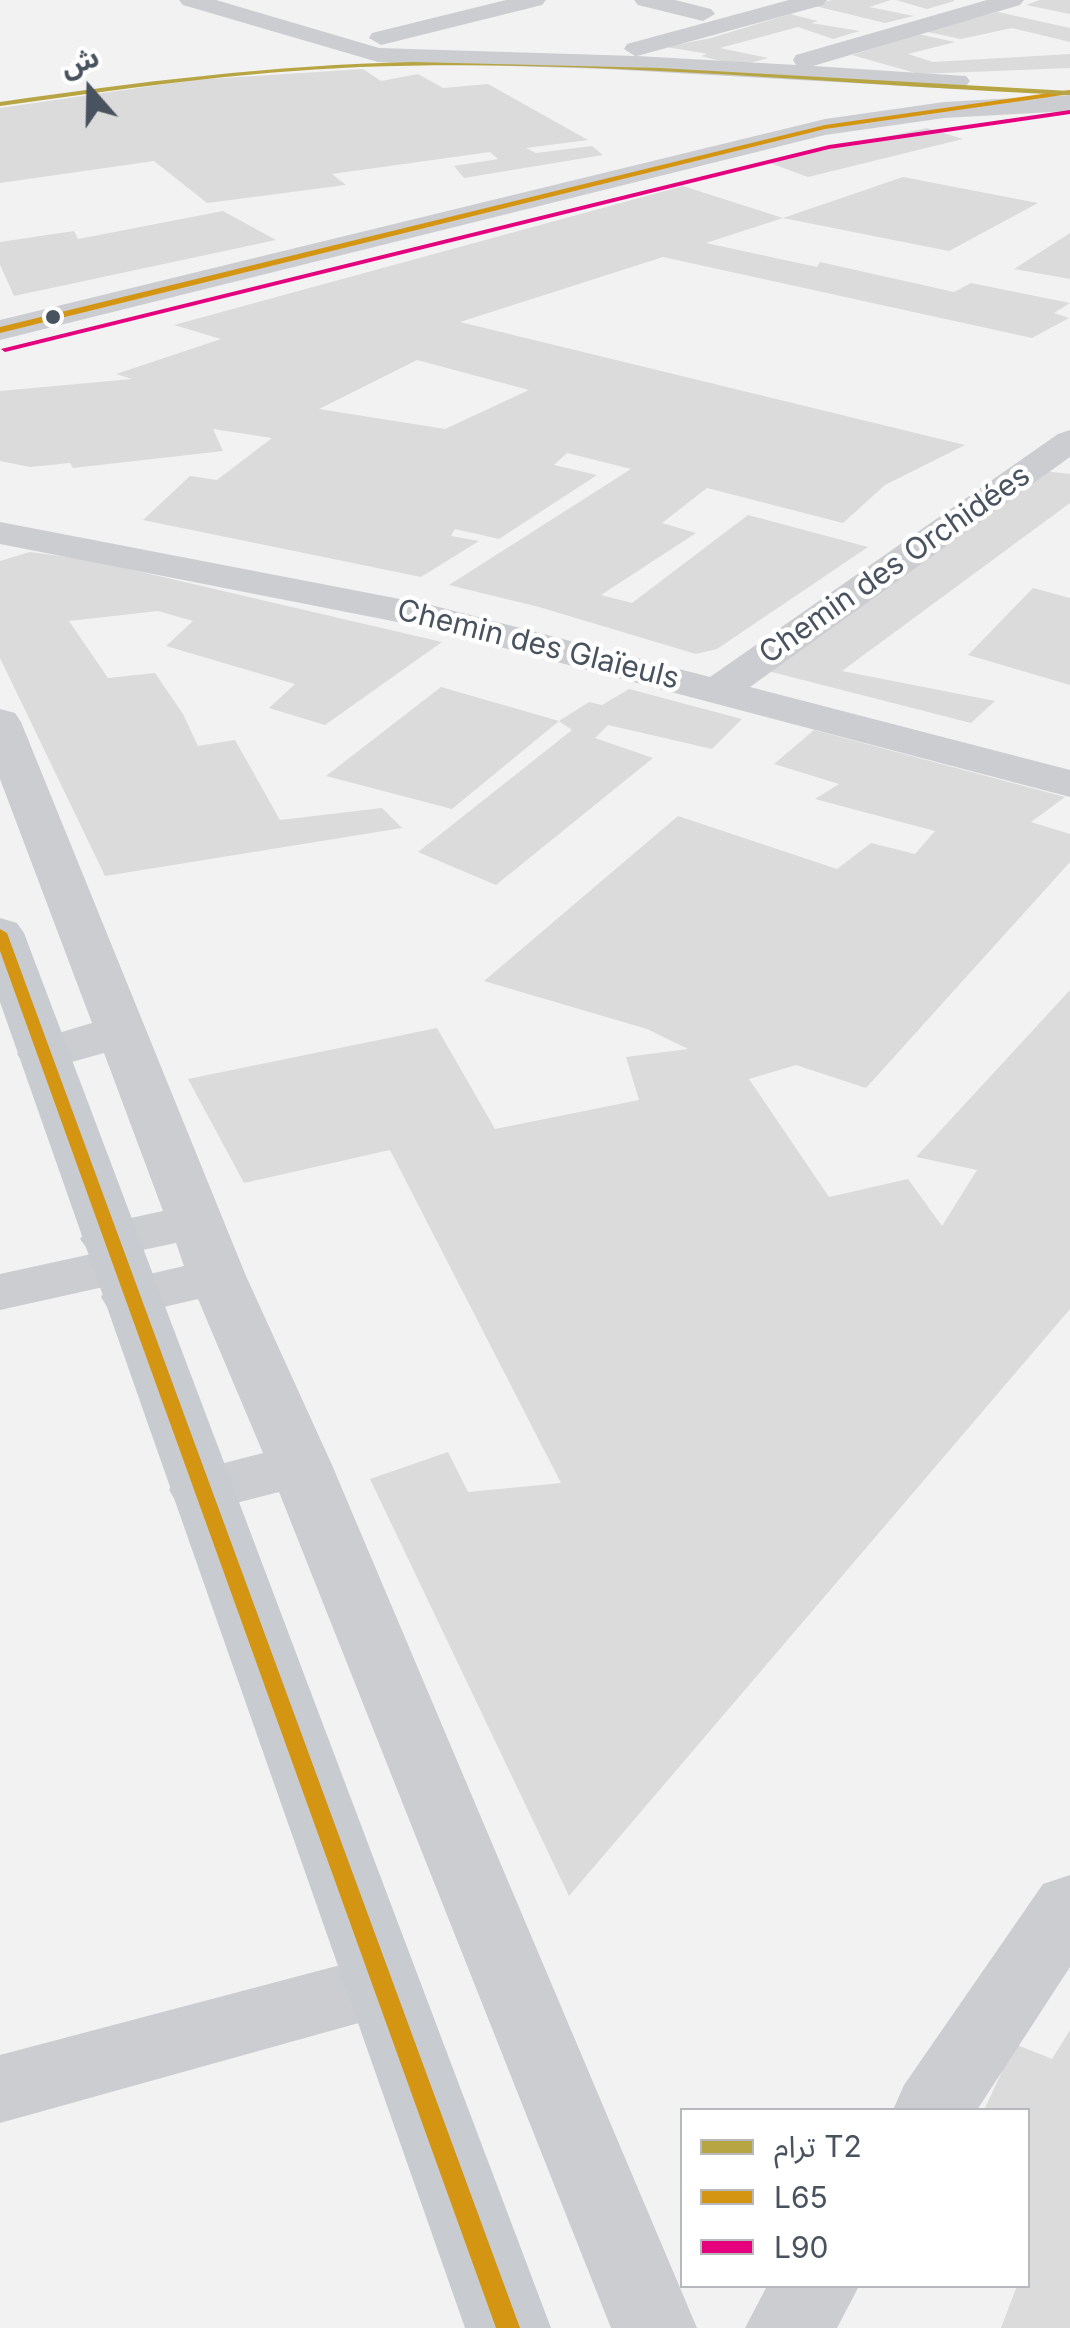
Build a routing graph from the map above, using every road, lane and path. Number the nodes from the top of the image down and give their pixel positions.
1 (191, 0) edge
2 (534, 0) edge
3 (646, 0) edge
4 (754, 0) edge
5 (816, 0) edge
6 (1012, 0) edge
7 (424, 4) dead end
8 (703, 14) junction
9 (469, 16) junction
10 (349, 46) junction
11 (543, 59) junction
12 (606, 62) junction
13 (769, 71) junction
14 (1070, 84) edge
15 (1070, 92) edge
16 (1070, 103) edge
17 (944, 110) junction
18 (0, 330) edge
19 (1070, 441) edge
20 (0, 533) edge
21 (720, 690) junction
22 (0, 722) edge
23 (1070, 784) edge
24 (0, 933) edge
25 (122, 1031) junction
26 (43, 1054) junction
27 (207, 1249) junction
28 (119, 1267) junction
29 (0, 1292) edge
30 (300, 1465) junction
31 (200, 1490) junction
32 (1070, 1905) edge
33 (382, 1986) junction
34 (0, 2089) edge
35 (934, 2108) edge
36 (815, 2288) edge
37 (508, 2328) edge
38 (654, 2328) edge
39 (788, 2328) edge

1 - 10 street
2 - 9 street
3 - 8 street
4 - 8 street
5 - 12 street
6 - 13 street
7 - 9 street
8 - 11 street
9 - 10 street
10 - 11 street
11 - 12 street
12 - 13 street
13 - 14 street
15 - 17 street
16 - 17 street
17 - 18 street
19 - 21 street, Chemin des Orchidées
20 - 21 street, Chemin des Glaïeuls
21 - 23 street, Chemin des Glaïeuls
22 - 25 street
24 - 26 main road
25 - 26 street
25 - 27 street
26 - 28 main road
27 - 28 street
27 - 30 street
28 - 29 street
28 - 31 main road
30 - 31 street
30 - 38 street
31 - 33 main road
32 - 35 street
33 - 34 street
33 - 37 main road
36 - 39 street

